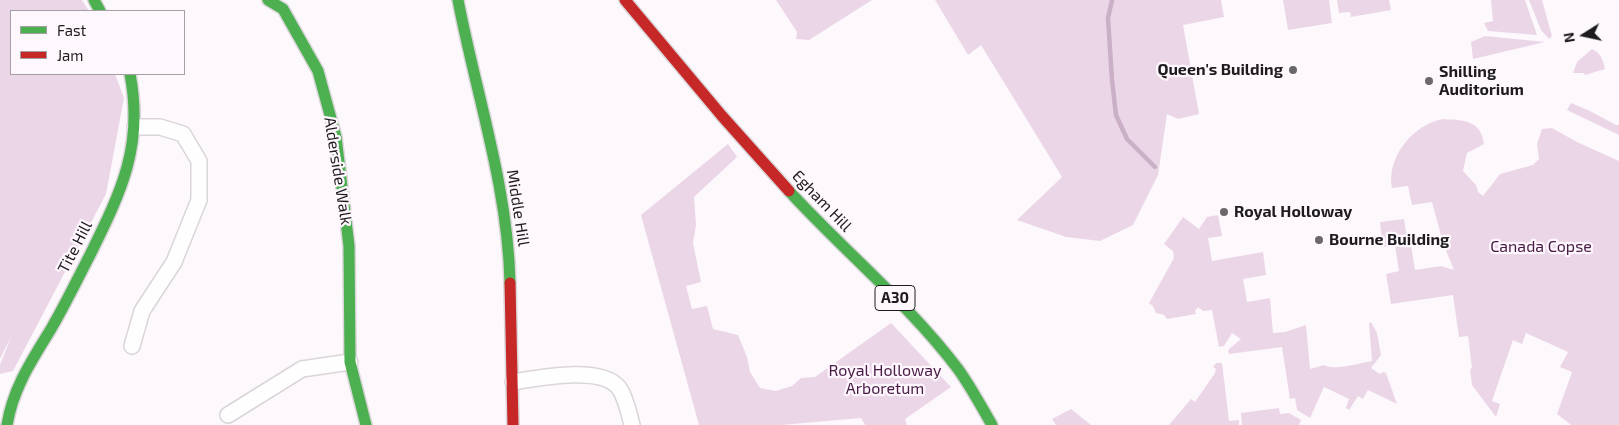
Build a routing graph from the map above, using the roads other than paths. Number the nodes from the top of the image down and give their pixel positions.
1 (268, 0) edge
2 (458, 0) edge
3 (625, 0) edge
4 (130, 75) edge
5 (135, 127) junction
6 (132, 346) dead end
7 (350, 362) junction
8 (513, 382) junction
9 (228, 415) dead end
10 (7, 425) edge
11 (366, 425) edge
12 (513, 425) edge
13 (632, 425) edge
14 (992, 425) edge

1 - 7 street, Alderside Walk
2 - 8 street, Middle Hill
3 - 14 street, Egham Hill / A30
4 - 5 street, Tite Hill
5 - 6 street
5 - 10 street, Tite Hill
7 - 9 street
7 - 11 street, Alderside Walk
8 - 12 street, Middle Hill
8 - 13 street

